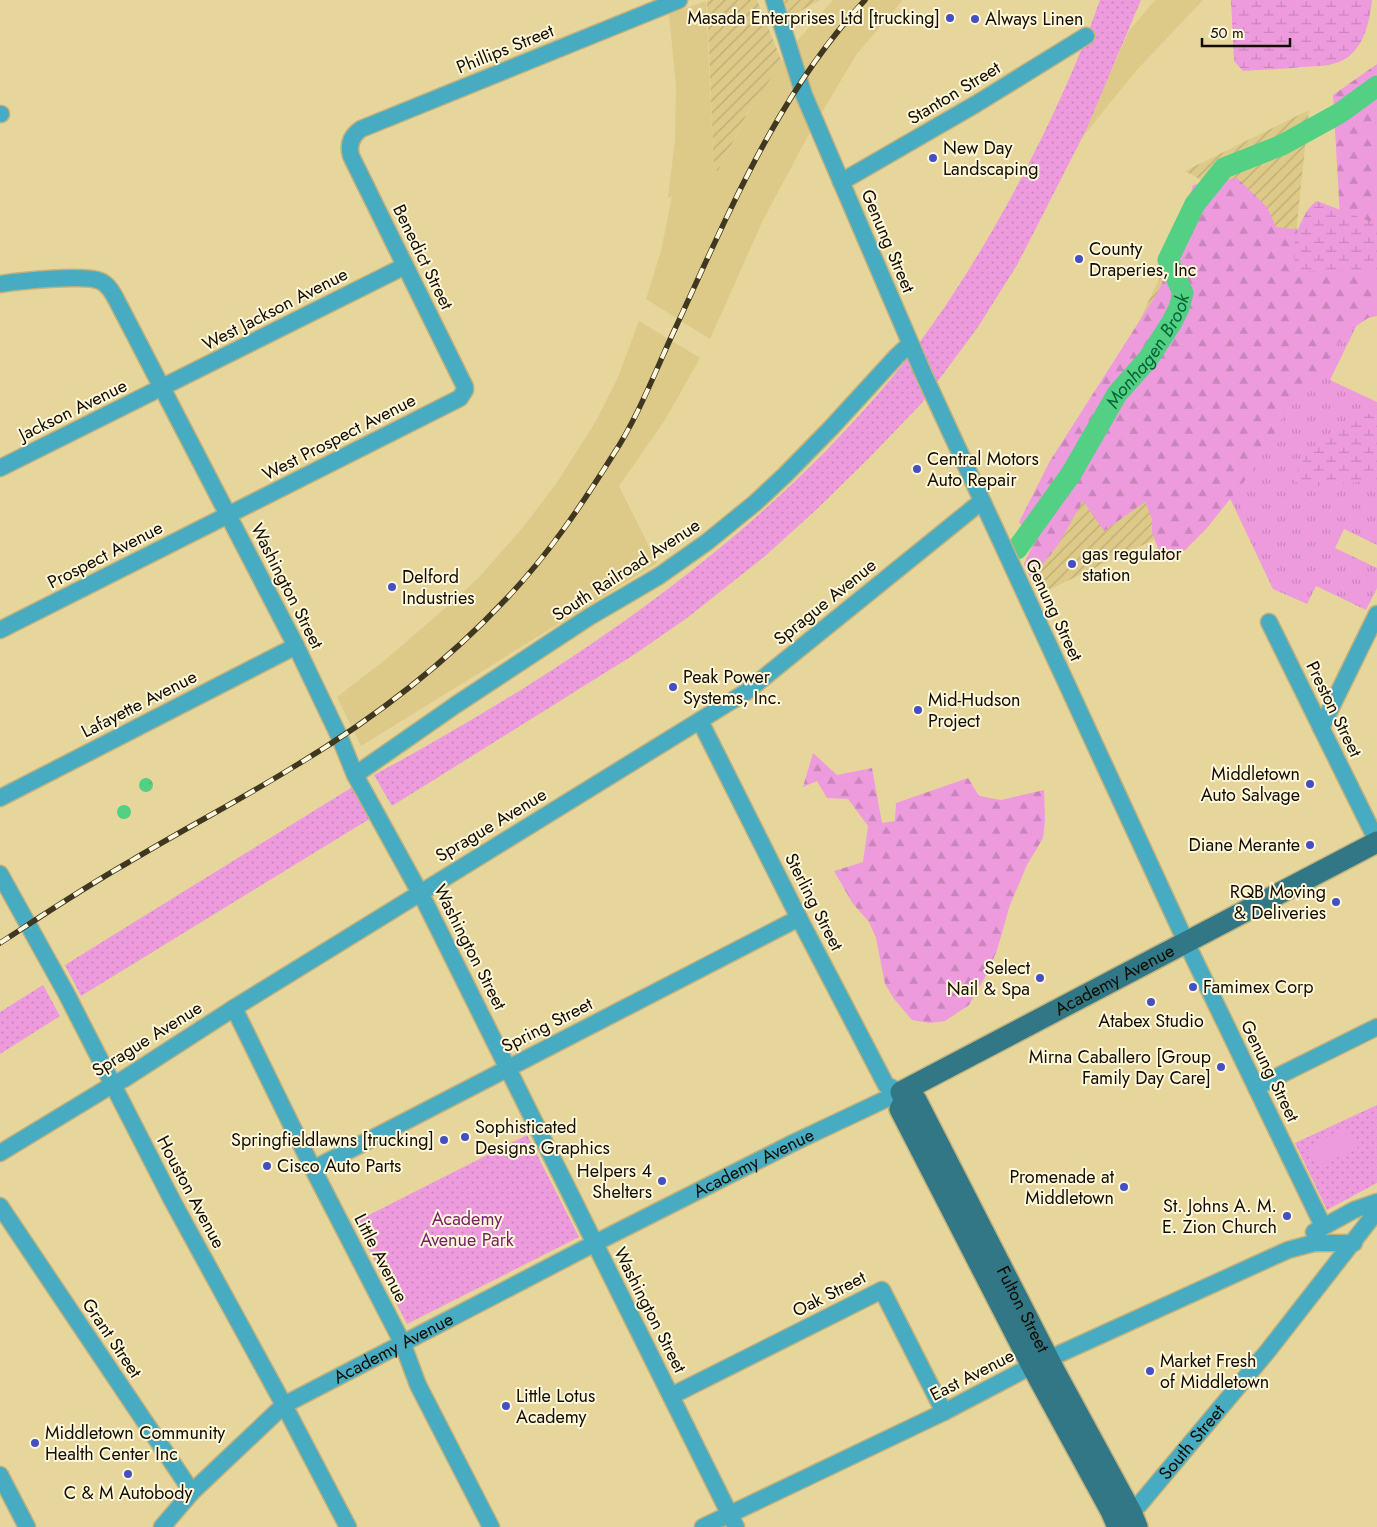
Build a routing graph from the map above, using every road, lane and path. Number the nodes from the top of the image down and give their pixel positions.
1 (679, 0) edge
2 (774, 0) edge
3 (1086, 36) dead end
4 (351, 141) joint
5 (841, 182) junction
6 (405, 266) junction
7 (0, 284) edge
8 (910, 344) junction
9 (163, 388) junction
10 (465, 390) joint
11 (0, 468) edge
12 (982, 501) junction
13 (227, 516) junction
14 (1377, 614) edge
15 (1269, 622) dead end
16 (0, 630) edge
17 (296, 646) junction
18 (700, 721) junction
19 (1321, 728) junction
20 (355, 775) junction
21 (0, 798) edge
22 (1377, 842) edge
23 (0, 874) edge
24 (420, 892) junction
25 (799, 918) junction
26 (1186, 942) junction
27 (234, 1008) junction
28 (1377, 1026) edge
29 (507, 1068) junction
30 (112, 1085) junction
31 (1256, 1087) junction
32 (903, 1096) junction
33 (0, 1153) edge
34 (313, 1169) junction
35 (1377, 1202) edge
36 (0, 1206) edge
37 (1377, 1212) edge
38 (1323, 1226) junction
39 (595, 1243) junction
40 (1354, 1243) junction
41 (1288, 1250) junction
42 (402, 1342) junction
43 (1040, 1363) junction
44 (671, 1396) junction
45 (284, 1405) junction
46 (944, 1412) junction
47 (0, 1475) edge
48 (192, 1492) junction
49 (732, 1521) edge
50 (1123, 1523) edge
51 (26, 1527) edge
52 (162, 1527) edge
53 (348, 1527) edge
54 (491, 1527) edge
55 (703, 1527) edge

1 - 4 street, Phillips Street
2 - 5 street, Genung Street
3 - 5 street, Stanton Street
4 - 6 street, Benedict Street
5 - 8 street, Genung Street
6 - 9 street, West Jackson Avenue
6 - 10 street, Benedict Street
7 - 9 street
8 - 12 street, Genung Street
8 - 20 street, South Railroad Avenue
9 - 11 street, Jackson Avenue
9 - 13 street, Washington Street
10 - 13 street, West Prospect Avenue
12 - 18 street, Sprague Avenue
12 - 26 street, Genung Street
13 - 16 street, Prospect Avenue
13 - 17 street, Washington Street
14 - 19 street
15 - 19 street, Preston Street
17 - 20 street, Washington Street
17 - 21 street, Lafayette Avenue
18 - 24 street, Sprague Avenue
18 - 25 street, Sterling Street
19 - 22 street, Preston Street
20 - 24 street, Washington Street
22 - 26 main road, Academy Avenue
23 - 30 street, Houston Avenue
24 - 27 street, Sprague Avenue
24 - 29 street, Washington Street
25 - 29 street, Spring Street
25 - 32 street, Sterling Street
26 - 31 street, Genung Street
26 - 32 main road, Academy Avenue
27 - 30 street, Sprague Avenue
27 - 34 street, Little Avenue
28 - 31 street
29 - 34 street, Spring Street
29 - 39 street, Washington Street
30 - 33 street, Sprague Avenue
30 - 45 street, Houston Avenue
31 - 38 street, Genung Street
32 - 39 street, Academy Avenue
32 - 43 main road, Fulton Street
34 - 42 street, Little Avenue
35 - 38 street, East Avenue
36 - 48 street, Grant Street
37 - 40 street, South Street
38 - 41 street, East Avenue
39 - 42 street, Academy Avenue
39 - 44 street, Washington Street
40 - 41 street, East Avenue
40 - 50 street, South Street
41 - 43 street, East Avenue
42 - 45 street, Academy Avenue
42 - 54 street, Little Avenue
43 - 46 street, East Avenue
43 - 50 main road, Fulton Street
44 - 46 street, Oak Street
44 - 49 street, Washington Street
45 - 48 street, Academy Avenue
45 - 53 street, Houston Avenue
46 - 49 street, East Avenue
47 - 51 street
48 - 52 street, Academy Avenue
49 - 55 street, East Avenue

